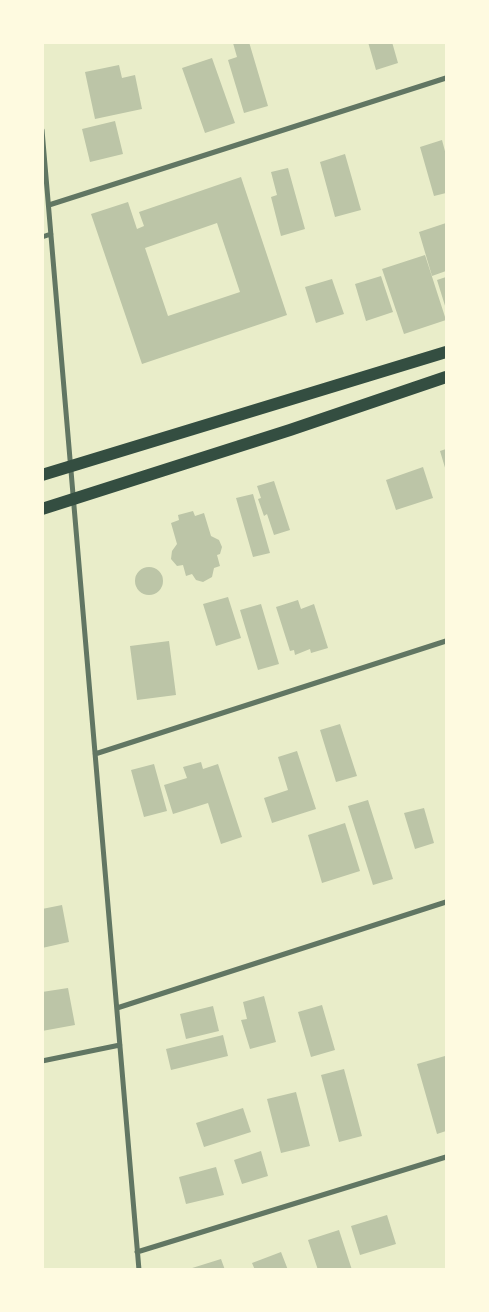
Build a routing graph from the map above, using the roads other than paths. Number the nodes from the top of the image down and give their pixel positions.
1 (446, 78) edge
2 (42, 130) edge
3 (49, 205) junction
4 (52, 234) junction
5 (42, 237) edge
6 (446, 352) edge
7 (446, 377) edge
8 (71, 465) junction
9 (42, 475) edge
10 (74, 498) junction
11 (42, 509) edge
12 (446, 641) edge
13 (95, 754) junction
14 (446, 902) edge
15 (117, 1008) junction
16 (120, 1045) junction
17 (42, 1061) edge
18 (446, 1157) edge
19 (137, 1252) junction
20 (139, 1270) edge

1 - 3 street
2 - 3 street
3 - 4 street
4 - 5 street
4 - 8 street
6 - 8 main road
7 - 10 main road
8 - 9 main road
8 - 10 street
10 - 11 main road
10 - 13 street
12 - 13 street
13 - 15 street
14 - 15 street
15 - 16 street
16 - 17 street
16 - 19 street
18 - 19 street
19 - 20 street

